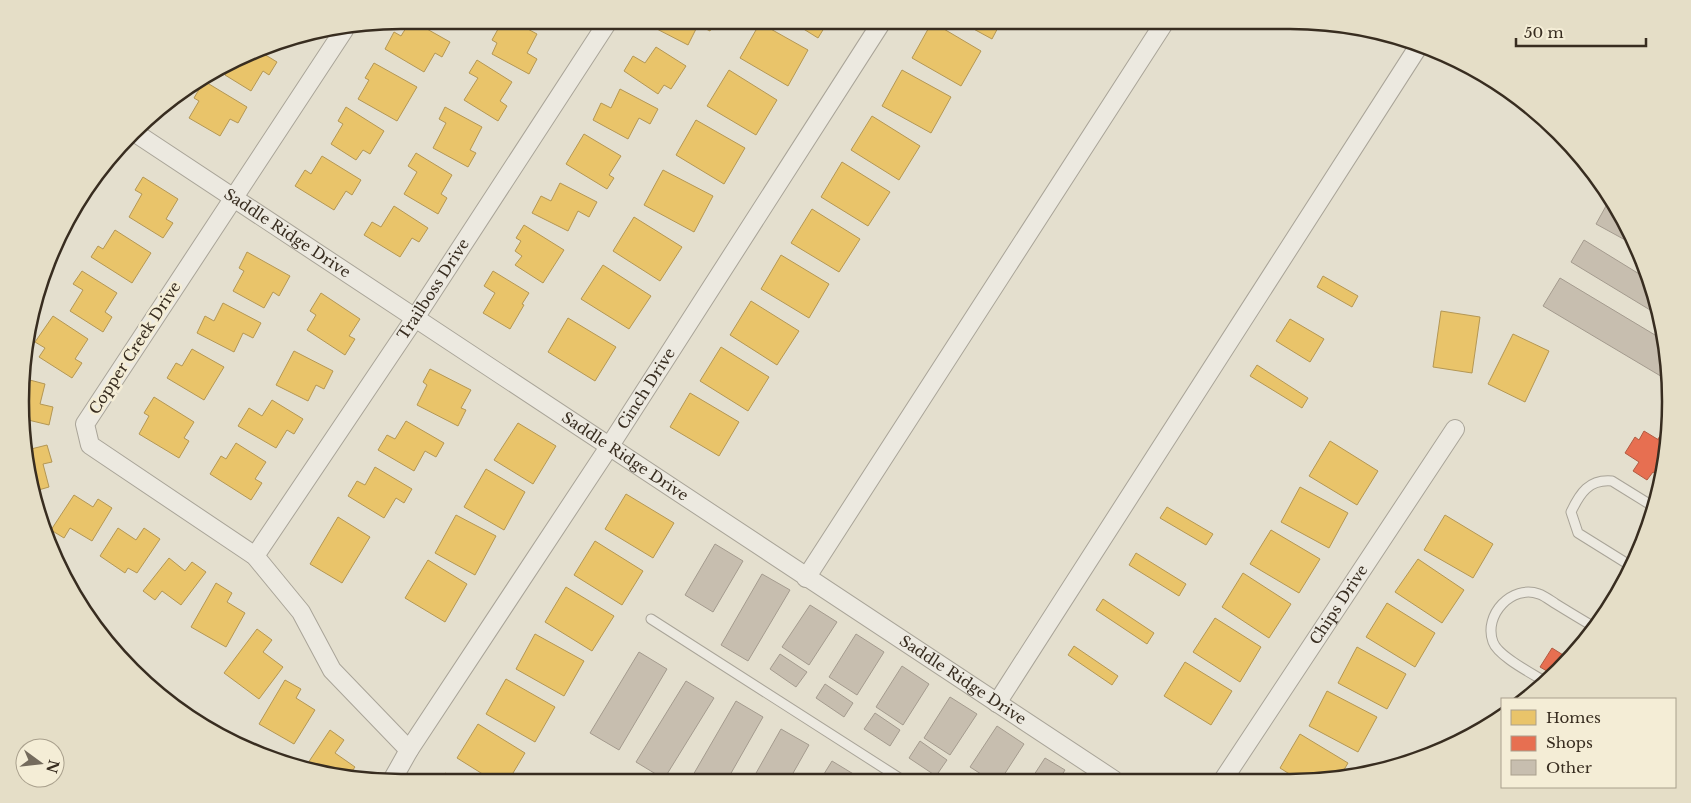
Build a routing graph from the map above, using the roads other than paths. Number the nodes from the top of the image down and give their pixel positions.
1 (603, 29) edge
2 (877, 29) edge
3 (1160, 29) edge
4 (341, 34) edge
5 (1415, 51) edge
6 (140, 136) edge
7 (234, 198) junction
8 (415, 318) junction
9 (1455, 430) dead end
10 (609, 447) junction
11 (1648, 503) edge
12 (256, 556) junction
13 (1626, 563) edge
14 (806, 578) junction
15 (651, 619) dead end
16 (1588, 623) edge
17 (1539, 679) edge
18 (997, 703) junction
19 (409, 750) junction
20 (396, 774) edge
21 (893, 774) edge
22 (1105, 774) edge
23 (1227, 774) edge

1 - 8 street, Trailboss Drive
2 - 10 street, Cinch Drive
3 - 14 street
4 - 7 street, Copper Creek Drive
5 - 18 street
6 - 7 street, Saddle Ridge Drive
7 - 8 street, Saddle Ridge Drive
7 - 12 street, Copper Creek Drive
8 - 10 street, Saddle Ridge Drive
8 - 12 street, Trailboss Drive
9 - 23 street, Chips Drive
10 - 14 street, Saddle Ridge Drive
10 - 19 street, Cinch Drive
11 - 13 lane
12 - 19 street, Copper Creek Drive
14 - 18 street, Saddle Ridge Drive
15 - 21 lane
16 - 17 lane
18 - 22 street, Saddle Ridge Drive
19 - 20 street, Cinch Drive

